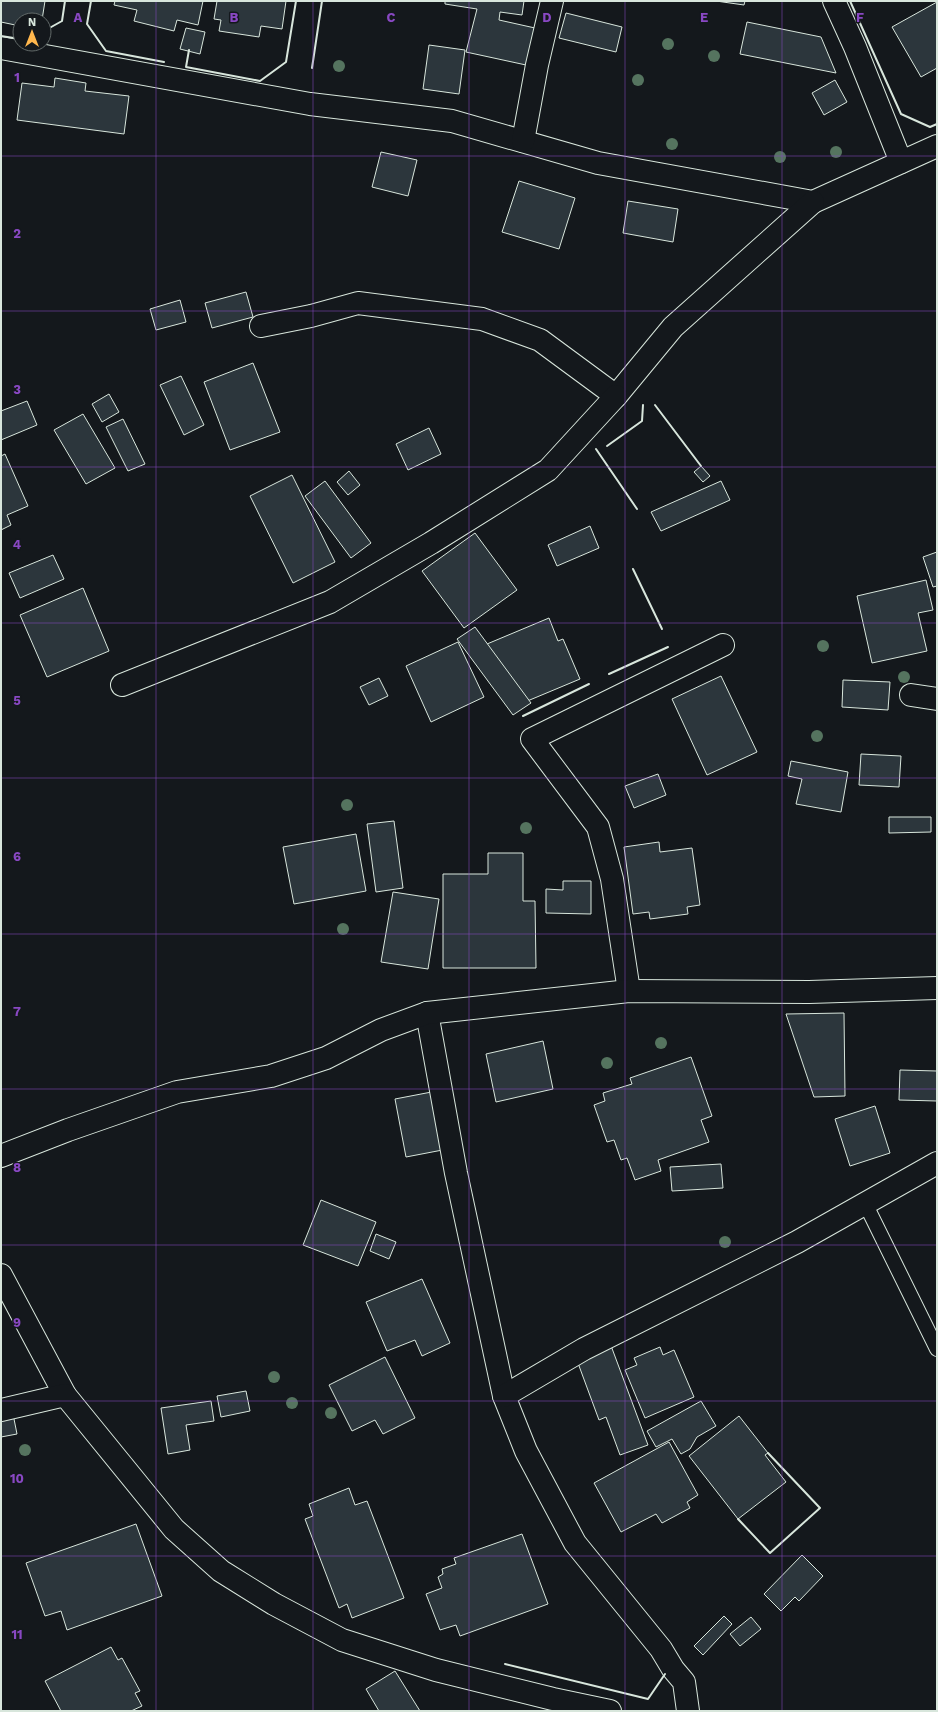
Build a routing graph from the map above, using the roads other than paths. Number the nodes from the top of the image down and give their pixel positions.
1 (552, 1) edge
2 (834, 1) edge
3 (1, 48) edge
4 (523, 141) junction
5 (937, 146) edge
6 (901, 162) junction
7 (813, 202) junction
8 (261, 326) dead end
9 (616, 396) junction
10 (723, 645) dead end
11 (122, 685) dead end
12 (910, 695) dead end
13 (937, 699) edge
14 (937, 988) edge
15 (629, 991) junction
16 (427, 1013) junction
17 (1, 1156) edge
18 (937, 1163) edge
19 (865, 1203) junction
20 (1, 1275) edge
21 (937, 1349) edge
22 (65, 1395) junction
23 (504, 1396) junction
24 (1, 1410) edge
25 (610, 1711) edge
26 (688, 1711) edge

1 - 4 street
2 - 6 street
3 - 4 street
4 - 7 street
5 - 6 street
6 - 7 street
7 - 9 street
8 - 9 street
9 - 11 street
10 - 15 street
12 - 13 street
14 - 15 street
15 - 16 street
16 - 17 street
16 - 23 street
18 - 19 street
19 - 21 lane
19 - 23 street
20 - 22 street
22 - 24 street
22 - 25 street
23 - 26 street

